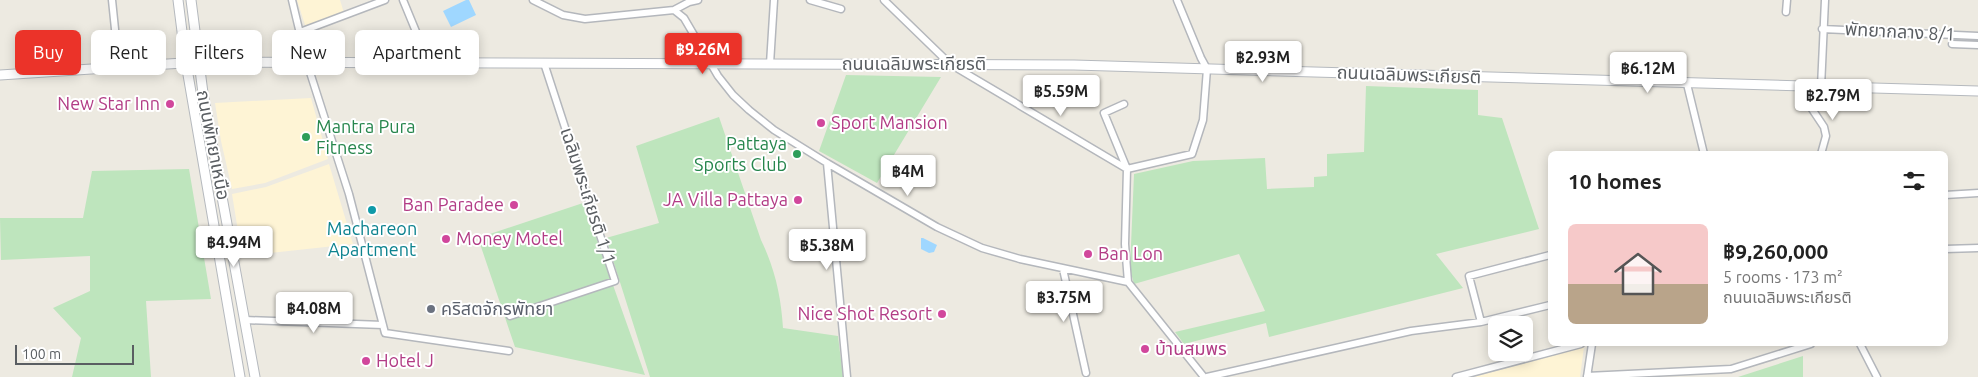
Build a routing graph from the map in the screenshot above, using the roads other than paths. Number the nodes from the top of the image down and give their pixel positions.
1 (112, 0) edge
2 (178, 0) edge
3 (191, 0) edge
4 (292, 0) edge
5 (385, 0) edge
6 (403, 0) edge
7 (533, 0) edge
8 (698, 0) edge
9 (774, 0) edge
10 (810, 0) edge
11 (884, 0) edge
12 (1177, 0) edge
13 (1787, 0) edge
14 (1824, 0) edge
15 (841, 9) dead end
16 (674, 10) junction
17 (1786, 12) dead end
18 (1822, 29) junction
19 (116, 30) edge
20 (182, 30) edge
21 (194, 30) edge
22 (300, 30) edge
23 (305, 30) edge
24 (416, 30) edge
25 (1978, 36) edge
26 (1952, 44) dead end
27 (1978, 45) edge
28 (479, 62) edge
29 (544, 63) junction
30 (712, 64) junction
31 (770, 64) junction
32 (950, 64) junction
33 (1207, 69) junction
34 (91, 70) edge
35 (0, 75) edge
36 (188, 75) edge
37 (200, 75) edge
38 (312, 75) edge
39 (1687, 84) junction
40 (1811, 87) junction
41 (1821, 87) junction
42 (1978, 91) edge
43 (1124, 104) dead end
44 (1703, 151) edge
45 (1822, 151) edge
46 (827, 164) junction
47 (1127, 170) junction
48 (1978, 193) edge
49 (1948, 195) edge
50 (1978, 248) edge
51 (1948, 250) edge
52 (1548, 256) edge
53 (1063, 269) junction
54 (1128, 282) junction
55 (1548, 306) edge
56 (1514, 314) joint
57 (510, 316) dead end
58 (245, 320) junction
59 (1481, 322) junction
60 (383, 326) junction
61 (1573, 346) edge
62 (1592, 346) edge
63 (1805, 346) edge
64 (1861, 346) edge
65 (509, 351) dead end
66 (1533, 356) edge
67 (1513, 361) edge
68 (1731, 369) junction
69 (1086, 373) dead end
70 (1587, 376) edge
71 (240, 377) edge
72 (255, 377) edge
73 (847, 377) edge
74 (1205, 377) edge
75 (1456, 377) edge
76 (1727, 377) edge
77 (1877, 377) edge

1 - 19 street
2 - 20 main road, ถนนพัทยาเหนือ
3 - 21 main road, ถนนพัทยาเหนือ
4 - 22 street
5 - 23 street
6 - 24 street
7 - 16 street
8 - 16 street
9 - 31 street
10 - 15 street
11 - 32 street
12 - 33 street
13 - 17 street
14 - 18 street
16 - 30 street
18 - 25 street, พัทยากลาง 8/1
18 - 41 street
26 - 27 street
28 - 29 main road, ถนนเฉลิมพระเกียรติ
29 - 30 main road, ถนนเฉลิมพระเกียรติ
29 - 57 street, เฉลิมพระเกียรติ 1/1
30 - 31 main road, ถนนเฉลิมพระเกียรติ
30 - 46 street
31 - 32 main road, ถนนเฉลิมพระเกียรติ
32 - 33 main road, ถนนเฉลิมพระเกียรติ
32 - 47 street
33 - 39 main road, ถนนเฉลิมพระเกียรติ
33 - 47 street
34 - 35 main road, ถนนเฉลิมพระเกียรติ
36 - 71 main road, ถนนพัทยาเหนือ
37 - 58 main road, ถนนพัทยาเหนือ
38 - 60 street
39 - 40 main road, ถนนเฉลิมพระเกียรติ
39 - 44 street
40 - 41 main road, ถนนเฉลิมพระเกียรติ
40 - 45 street
41 - 42 main road, ถนนเฉลิมพระเกียรติ
43 - 47 street
46 - 53 street
46 - 73 street
47 - 54 street
48 - 49 street
50 - 51 street
52 - 59 street
53 - 54 street
53 - 69 street
54 - 74 street
55 - 56 street
56 - 59 street
58 - 60 street
58 - 72 main road, ถนนพัทยาเหนือ
59 - 74 street
60 - 65 street
61 - 66 street
62 - 70 street
63 - 68 street
64 - 77 street
67 - 75 street
68 - 70 street
68 - 76 street

